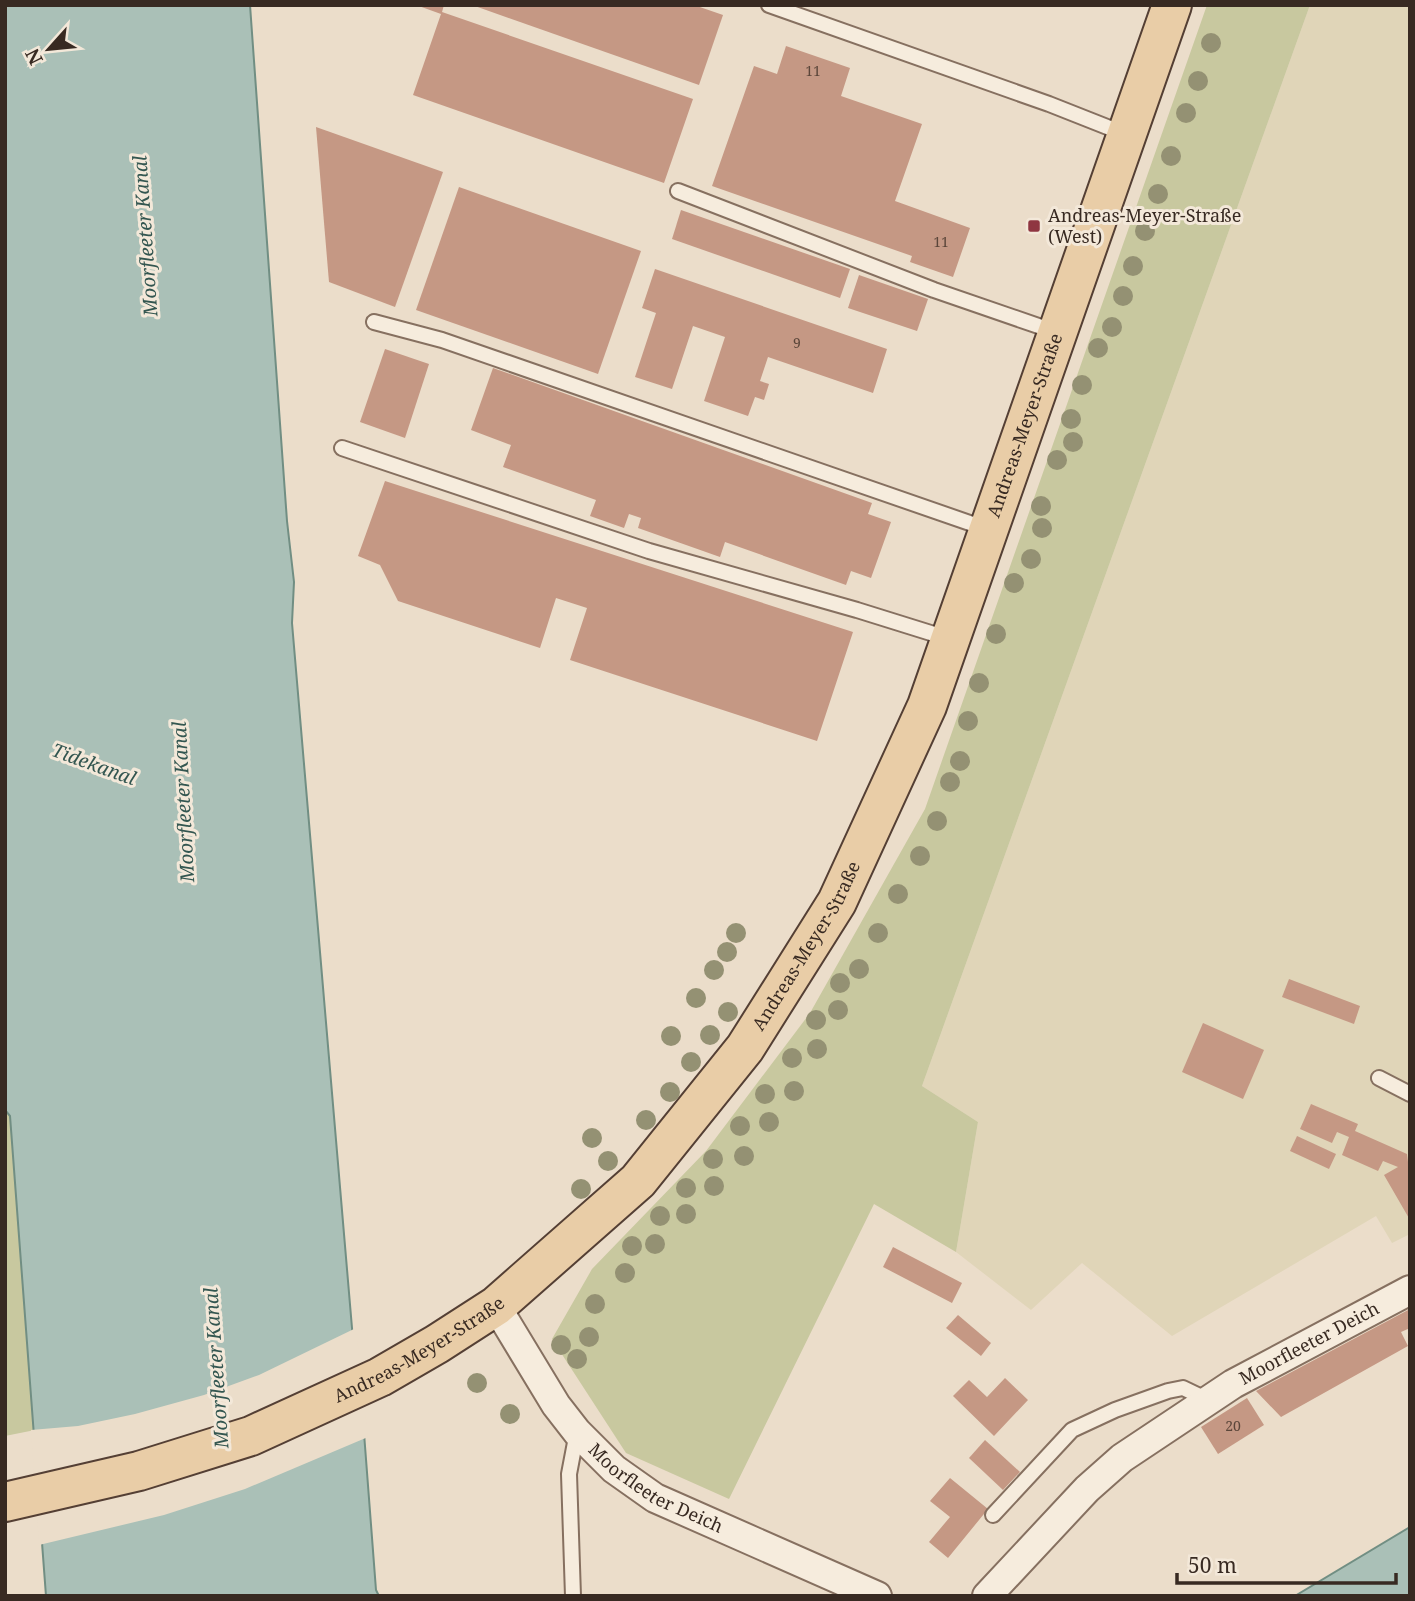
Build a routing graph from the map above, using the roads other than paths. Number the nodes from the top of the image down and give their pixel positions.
1 (769, 5) edge
2 (1172, 5) edge
3 (1126, 135) junction
4 (678, 191) dead end
5 (374, 322) dead end
6 (1057, 332) junction
7 (342, 448) dead end
8 (989, 529) junction
9 (952, 640) junction
10 (1379, 1078) dead end
11 (1410, 1094) edge
12 (1410, 1290) edge
13 (496, 1306) junction
14 (1209, 1400) junction
15 (577, 1432) junction
16 (5, 1502) edge
17 (993, 1515) dead end
18 (573, 1596) edge
19 (877, 1596) edge
20 (987, 1596) edge

1 - 3 lane
2 - 3 main road, Andreas-Meyer-Straße
3 - 6 main road, Andreas-Meyer-Straße
4 - 6 lane
5 - 8 lane
6 - 8 main road, Andreas-Meyer-Straße
7 - 9 lane
8 - 9 main road, Andreas-Meyer-Straße
9 - 13 main road, Andreas-Meyer-Straße
10 - 11 lane
12 - 14 street, Moorfleeter Deich
13 - 15 street, Moorfleeter Deich
13 - 16 main road, Andreas-Meyer-Straße
14 - 17 lane
14 - 20 street, Moorfleeter Deich
15 - 18 lane
15 - 19 street, Moorfleeter Deich

